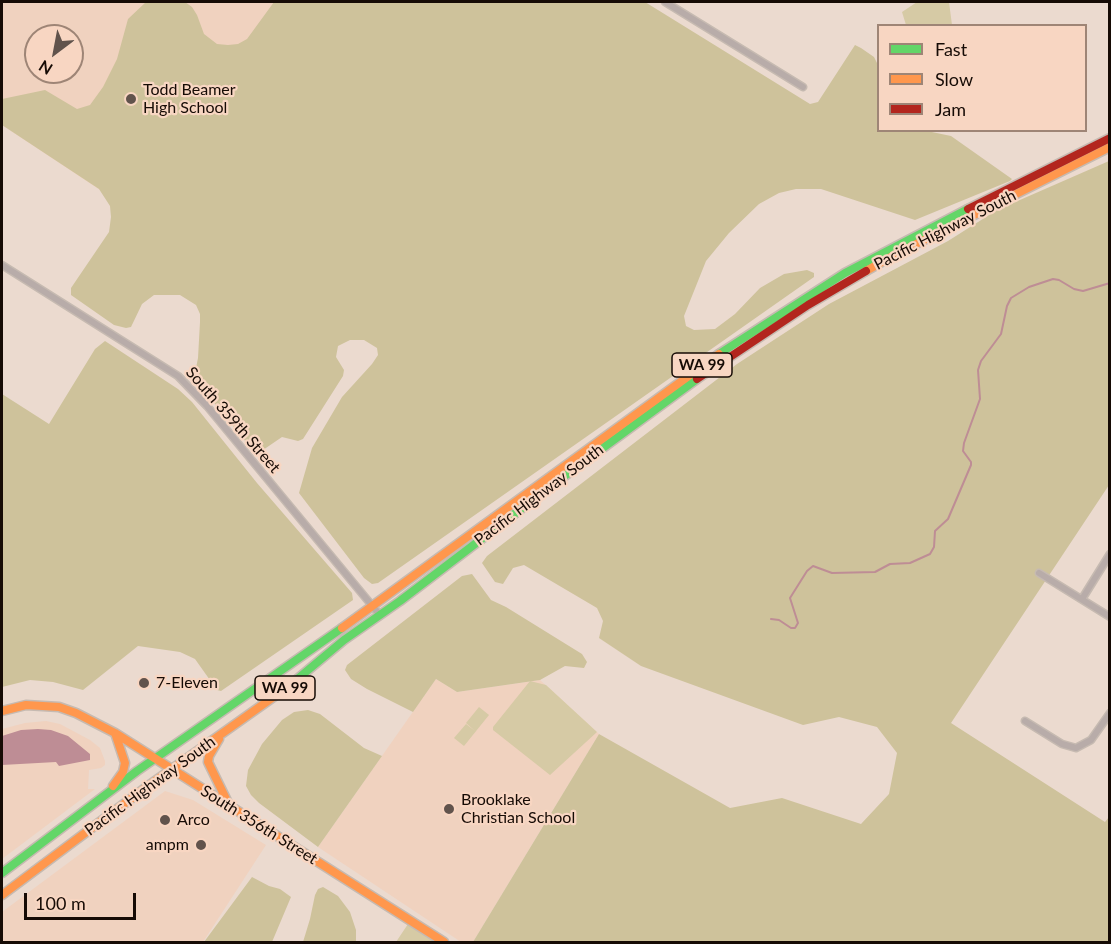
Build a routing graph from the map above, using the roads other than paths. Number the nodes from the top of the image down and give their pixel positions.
1 (664, 2) edge
2 (803, 87) dead end
3 (1110, 138) edge
4 (1110, 147) edge
5 (2, 265) edge
6 (1110, 554) edge
7 (1039, 573) dead end
8 (1082, 599) junction
9 (372, 605) junction
10 (379, 614) junction
11 (1110, 617) edge
12 (2, 711) edge
13 (1110, 713) edge
14 (1025, 721) dead end
15 (224, 732) junction
16 (115, 734) junction
17 (155, 760) junction
18 (171, 771) junction
19 (106, 795) junction
20 (230, 807) junction
21 (2, 873) edge
22 (2, 895) edge
23 (444, 942) edge

1 - 2 street
3 - 9 main road, Pacific Highway South / WA 99
4 - 10 main road, Pacific Highway South / WA 99
5 - 9 street, South 359th Street
6 - 8 street
7 - 8 street
8 - 11 street
9 - 10 street, South 359th Street
9 - 17 main road, Pacific Highway South / WA 99
10 - 15 main road, Pacific Highway South / WA 99
12 - 16 main road, South 356th Street
13 - 14 street
15 - 18 main road, Pacific Highway South / WA 99
15 - 20 main road
16 - 17 main road, South 356th Street
16 - 19 main road
17 - 18 main road, South 356th Street
17 - 19 main road, Pacific Highway South / WA 99
18 - 20 main road, South 356th Street
18 - 22 main road, Pacific Highway South / WA 99
19 - 21 main road, Pacific Highway South / WA 99
20 - 23 main road, South 356th Street

